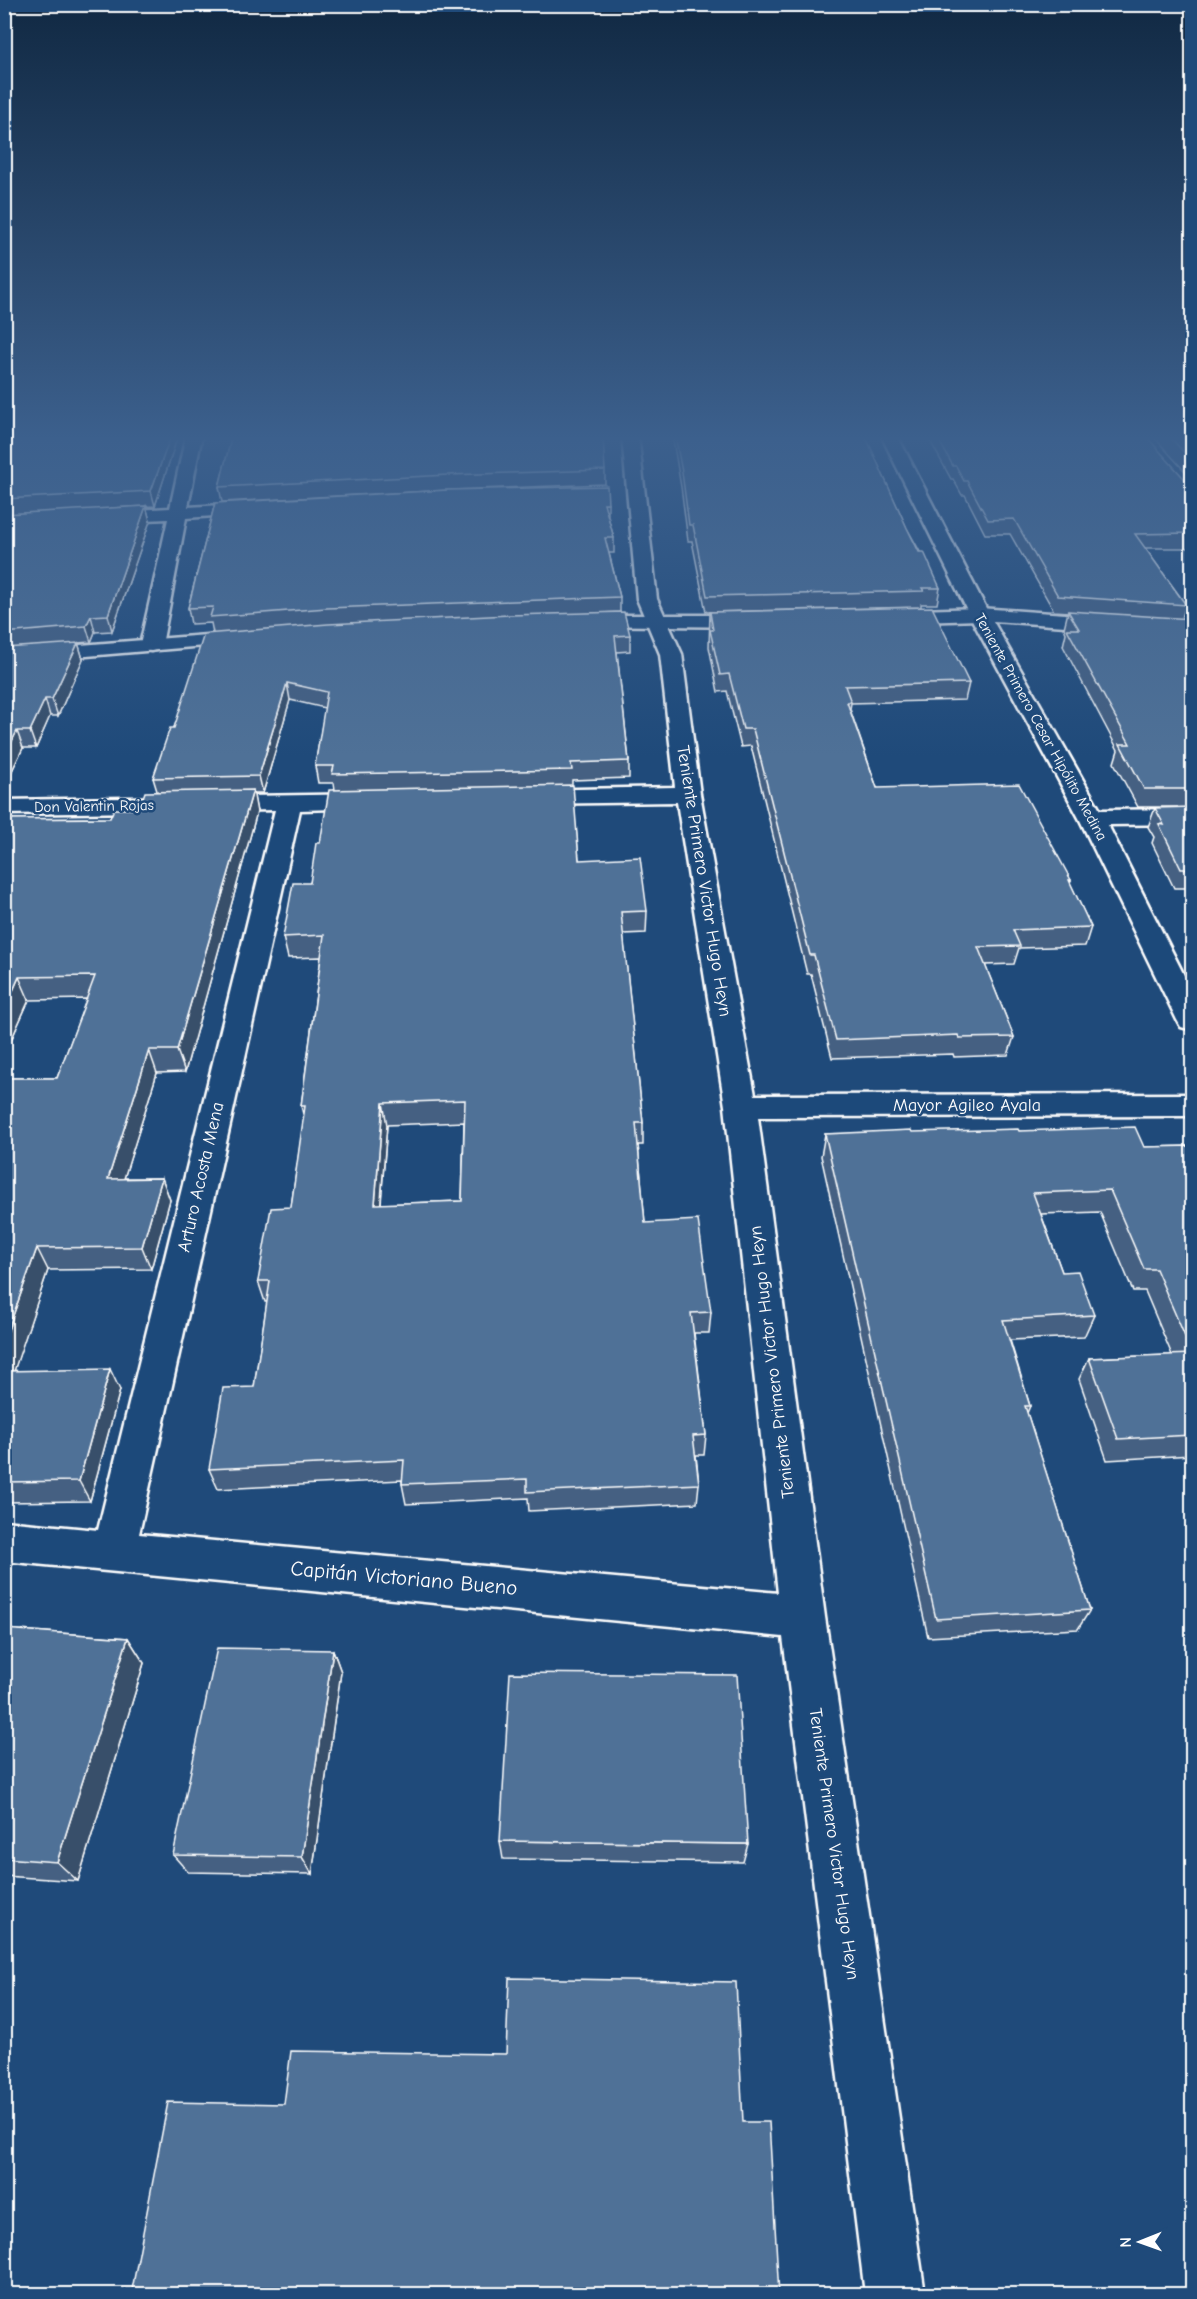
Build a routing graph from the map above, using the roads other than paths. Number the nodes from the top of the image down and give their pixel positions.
1 (171, 542) edge
2 (642, 542) edge
3 (942, 542) edge
4 (978, 614) junction
5 (871, 617) edge
6 (657, 620) junction
7 (775, 620) edge
8 (555, 622) edge
9 (1192, 629) edge
10 (270, 636) edge
11 (151, 645) junction
12 (4, 657) edge
13 (688, 794) junction
14 (500, 798) edge
15 (394, 800) edge
16 (289, 802) junction
17 (4, 807) edge
18 (1192, 816) edge
19 (1092, 818) junction
20 (1192, 1020) edge
21 (1192, 1105) edge
22 (741, 1106) junction
23 (4, 1540) edge
24 (114, 1551) junction
25 (803, 1617) junction
26 (895, 2295) edge

1 - 11 street
2 - 6 street, Teniente Primero Victor Hugo Heyn
3 - 4 street, Teniente Primero Cesar Hipólito Medina
4 - 5 street
4 - 9 street
4 - 19 street, Teniente Primero Cesar Hipólito Medina
6 - 7 street
6 - 8 street
6 - 13 street, Teniente Primero Victor Hugo Heyn
10 - 11 street
11 - 12 street
13 - 14 street
13 - 22 street, Teniente Primero Victor Hugo Heyn
15 - 16 street, Don Valentin Rojas
16 - 17 street, Don Valentin Rojas
16 - 24 street, Arturo Acosta Mena
18 - 19 street
19 - 20 street, Teniente Primero Cesar Hipólito Medina
21 - 22 street, Mayor Agileo Ayala
22 - 25 street, Teniente Primero Victor Hugo Heyn
23 - 24 street, Capitán Victoriano Bueno
24 - 25 street, Capitán Victoriano Bueno
25 - 26 street, Teniente Primero Victor Hugo Heyn

